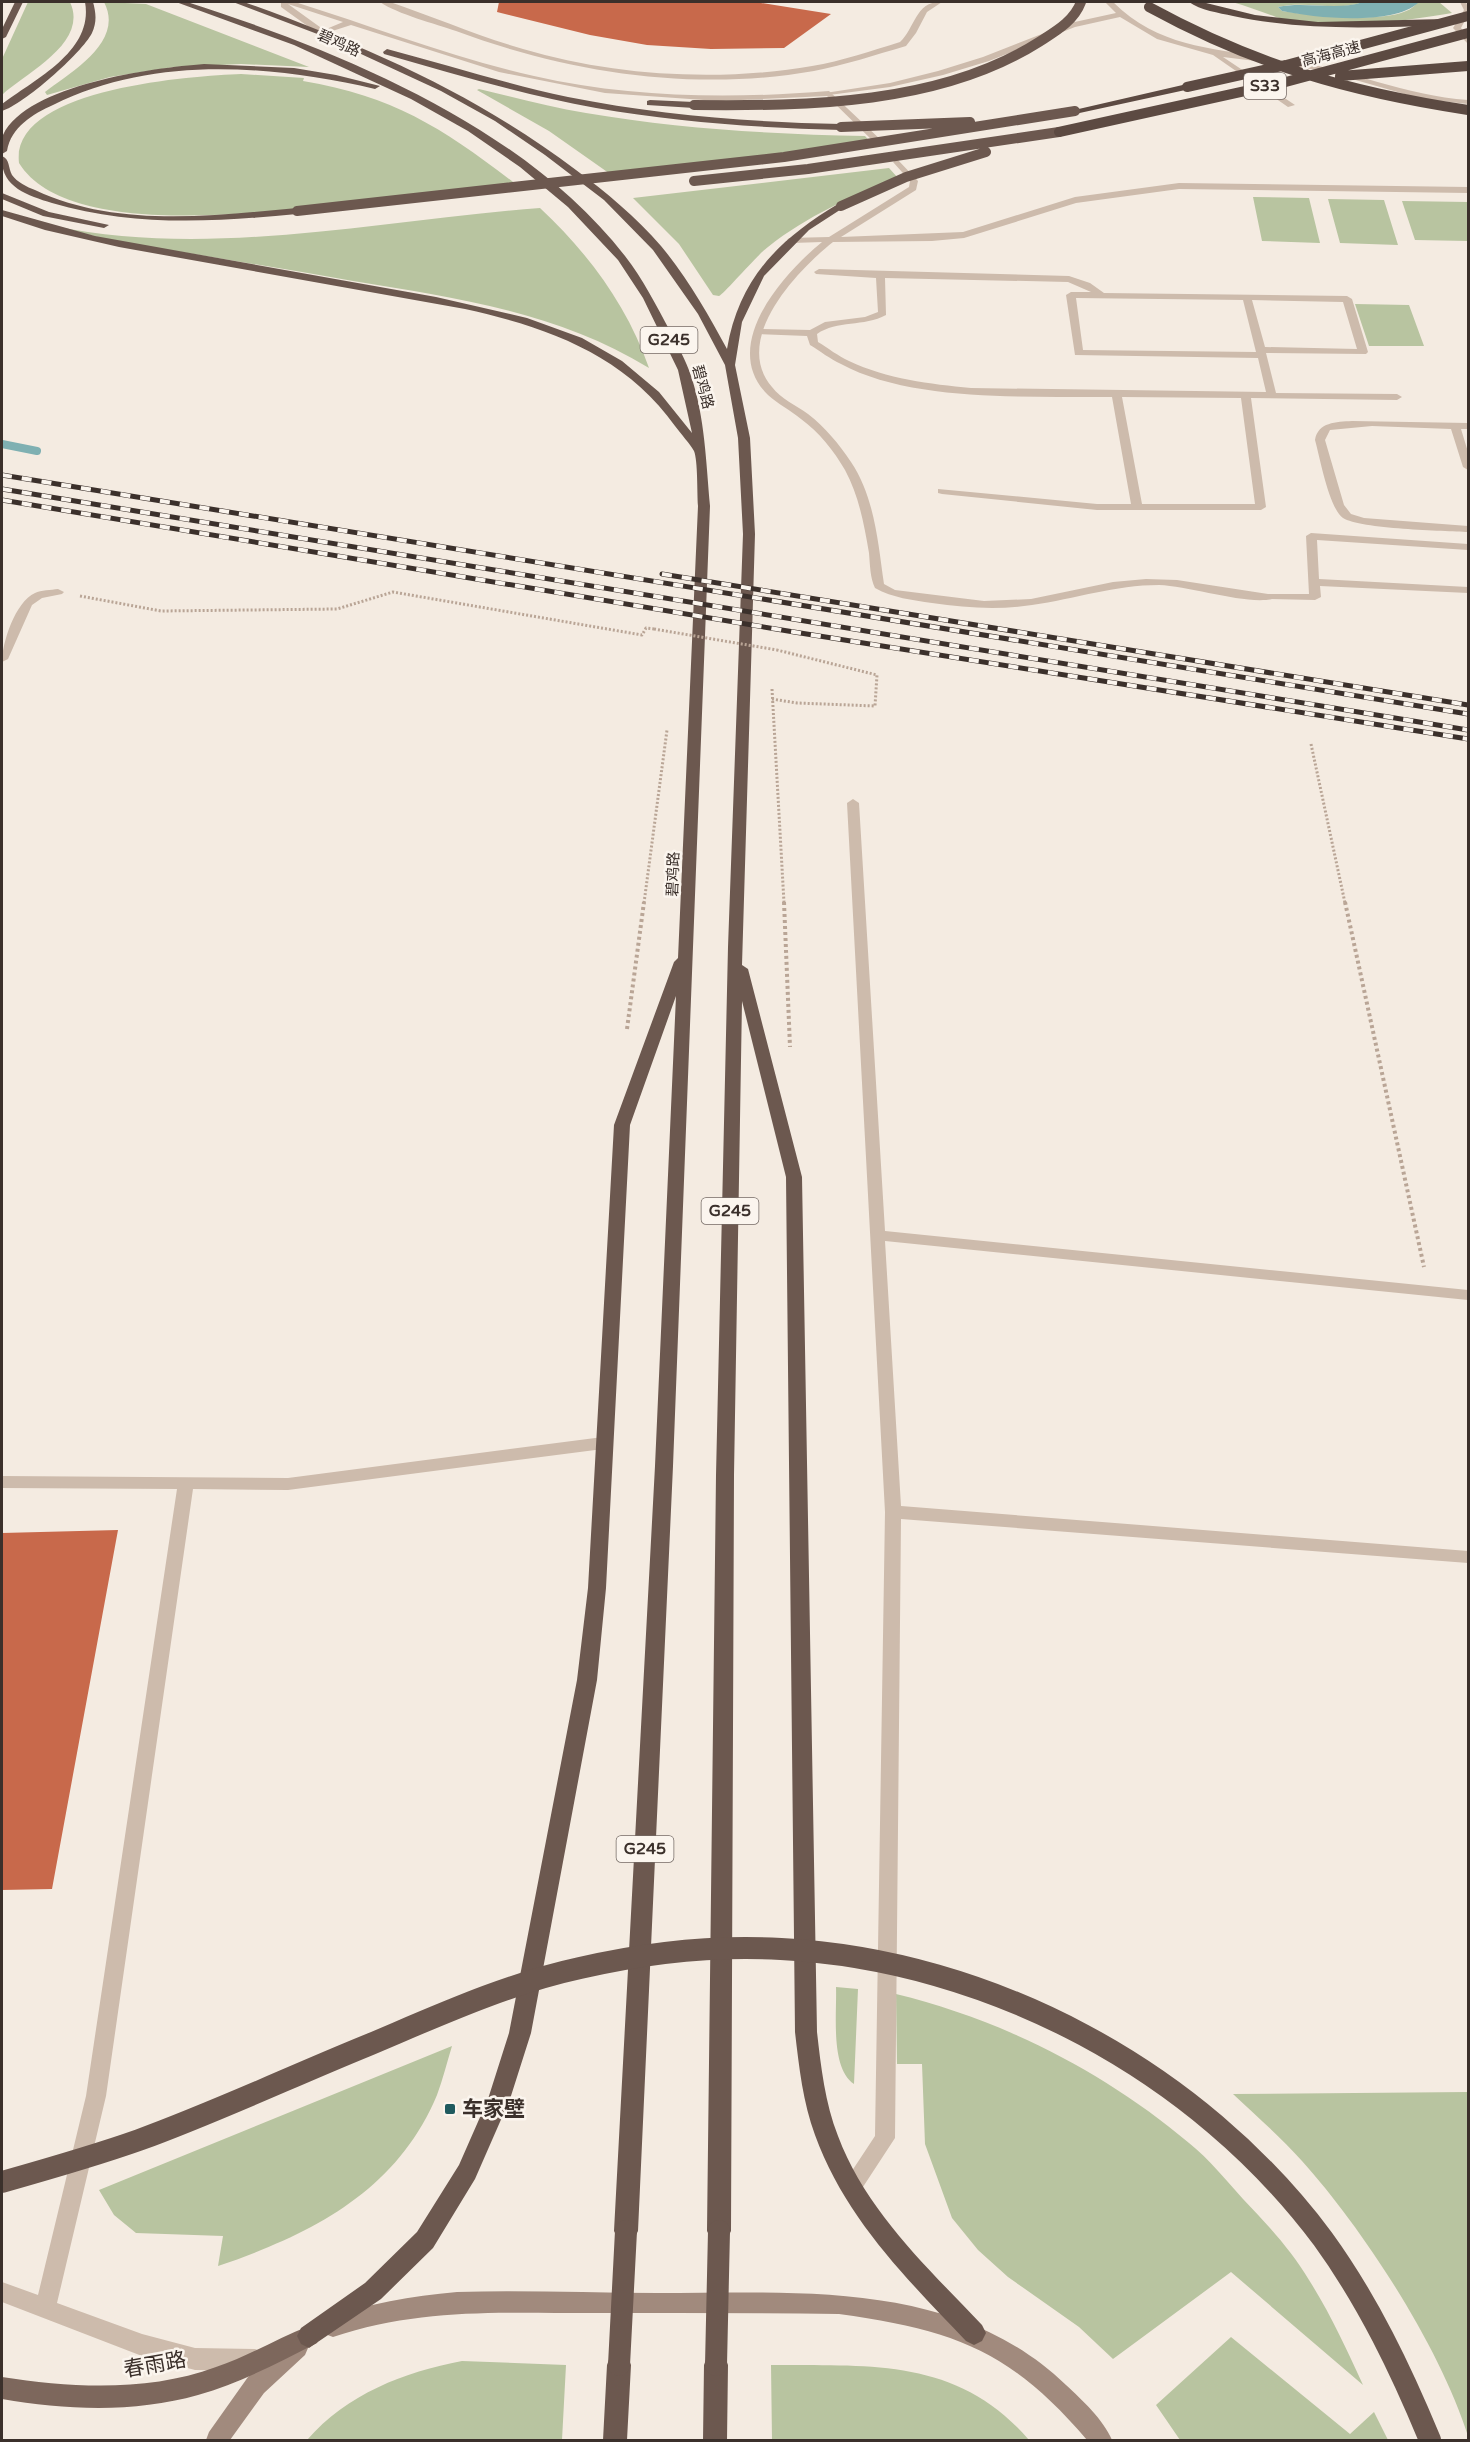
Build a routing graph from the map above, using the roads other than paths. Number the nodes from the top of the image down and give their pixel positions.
1 (19, 2) edge
2 (89, 2) edge
3 (180, 2) edge
4 (237, 2) edge
5 (280, 2) edge
6 (289, 2) edge
7 (384, 2) edge
8 (938, 2) edge
9 (1081, 2) edge
10 (1109, 2) edge
11 (1142, 2) edge
12 (1194, 2) edge
13 (1463, 2) edge
14 (1120, 15) junction
15 (1468, 16) edge
16 (1450, 21) junction
17 (351, 22) junction
18 (323, 33) junction
19 (1468, 33) edge
20 (2, 37) edge
21 (1468, 42) edge
22 (1210, 53) junction
23 (1468, 66) edge
24 (484, 78) junction
25 (1282, 83) junction
26 (829, 93) junction
27 (424, 102) junction
28 (1468, 102) edge
29 (1291, 105) dead end
30 (2, 108) edge
31 (1468, 110) edge
32 (1075, 111) junction
33 (1059, 132) junction
34 (879, 142) dead end
35 (2, 152) edge
36 (2, 159) edge
37 (897, 162) dead end
38 (679, 182) dead end
39 (609, 189) dead end
40 (1468, 190) edge
41 (585, 192) dead end
42 (574, 193) dead end
43 (2, 195) edge
44 (538, 197) dead end
45 (2, 213) edge
46 (375, 214) dead end
47 (792, 240) junction
48 (830, 241) junction
49 (819, 272) dead end
50 (880, 275) junction
51 (1101, 296) junction
52 (1247, 298) junction
53 (759, 333) junction
54 (812, 333) junction
55 (1261, 353) junction
56 (730, 365) junction
57 (1116, 393) junction
58 (1246, 395) junction
59 (1272, 395) junction
60 (1397, 397) dead end
61 (1455, 426) junction
62 (1468, 426) edge
63 (699, 454) junction
64 (1468, 467) edge
65 (942, 490) dead end
66 (1137, 507) junction
67 (1468, 529) edge
68 (1468, 548) edge
69 (1314, 582) junction
70 (1468, 590) edge
71 (58, 592) road end
72 (2, 658) edge
73 (853, 802) dead end
74 (687, 947) junction
75 (735, 947) junction
76 (877, 1235) junction
77 (1468, 1294) edge
78 (603, 1443) junction
79 (2, 1482) edge
80 (186, 1482) junction
81 (893, 1512) junction
82 (1468, 1557) edge
83 (2, 2182) edge
84 (852, 2186) junction
85 (2, 2292) edge
86 (45, 2309) junction
87 (974, 2333) junction
88 (309, 2337) junction
89 (261, 2360) junction
90 (2, 2388) edge
91 (218, 2440) edge
92 (615, 2440) edge
93 (715, 2440) edge
94 (1101, 2440) edge
95 (1430, 2440) edge

1 - 20 highway
2 - 30 highway
3 - 27 highway, 碧鸡路 / G245
4 - 18 highway, 碧鸡路 / G245
5 - 18 street
6 - 17 street
7 - 8 street
9 - 24 highway, bridge
10 - 14 street
11 - 31 highway, bridge
12 - 16 highway, bridge
13 - 21 street
14 - 22 street
14 - 26 street
15 - 16 highway, 高海高速 / S33, bridge
16 - 32 highway, 高海高速 / S33, bridge
17 - 18 street
17 - 26 street
18 - 24 highway
18 - 56 highway, 碧鸡路 / G245
19 - 25 highway, 高海高速 / S33, bridge
22 - 28 street
22 - 29 street
23 - 25 highway, bridge
24 - 32 highway, bridge
25 - 33 highway, 高海高速 / S33, bridge
26 - 34 street
27 - 35 highway
27 - 63 highway, 碧鸡路 / G245
32 - 36 highway, bridge
33 - 38 highway, bridge
33 - 47 highway, bridge
37 - 48 street
39 - 41 highway
40 - 48 street
42 - 44 highway
43 - 46 highway
45 - 63 highway
47 - 48 street
47 - 56 highway
48 - 53 street
49 - 50 street
50 - 51 street
50 - 54 street
51 - 52 street
51 - 55 street
52 - 55 street
52 - 55 street
53 - 54 street
53 - 69 street
54 - 57 street
55 - 59 street
56 - 75 highway, 碧鸡路 / G245
57 - 58 street
57 - 66 street
58 - 59 street
58 - 66 street
59 - 60 street
61 - 62 street
61 - 64 street
61 - 67 street
63 - 74 highway, 碧鸡路 / G245
65 - 66 street
68 - 69 street
69 - 70 street
71 - 72 street
73 - 76 street
74 - 78 highway
74 - 92 highway, G245, bridge
75 - 84 highway
75 - 93 highway, G245, bridge
76 - 77 street
76 - 81 street
78 - 80 street
78 - 88 highway
79 - 80 street
80 - 86 street
81 - 82 street
81 - 84 street
83 - 95 highway, bridge
84 - 87 highway
85 - 86 street
86 - 89 street
87 - 88 main road
87 - 94 main road
88 - 89 main road, 春雨路
88 - 91 main road
89 - 90 main road, 春雨路

